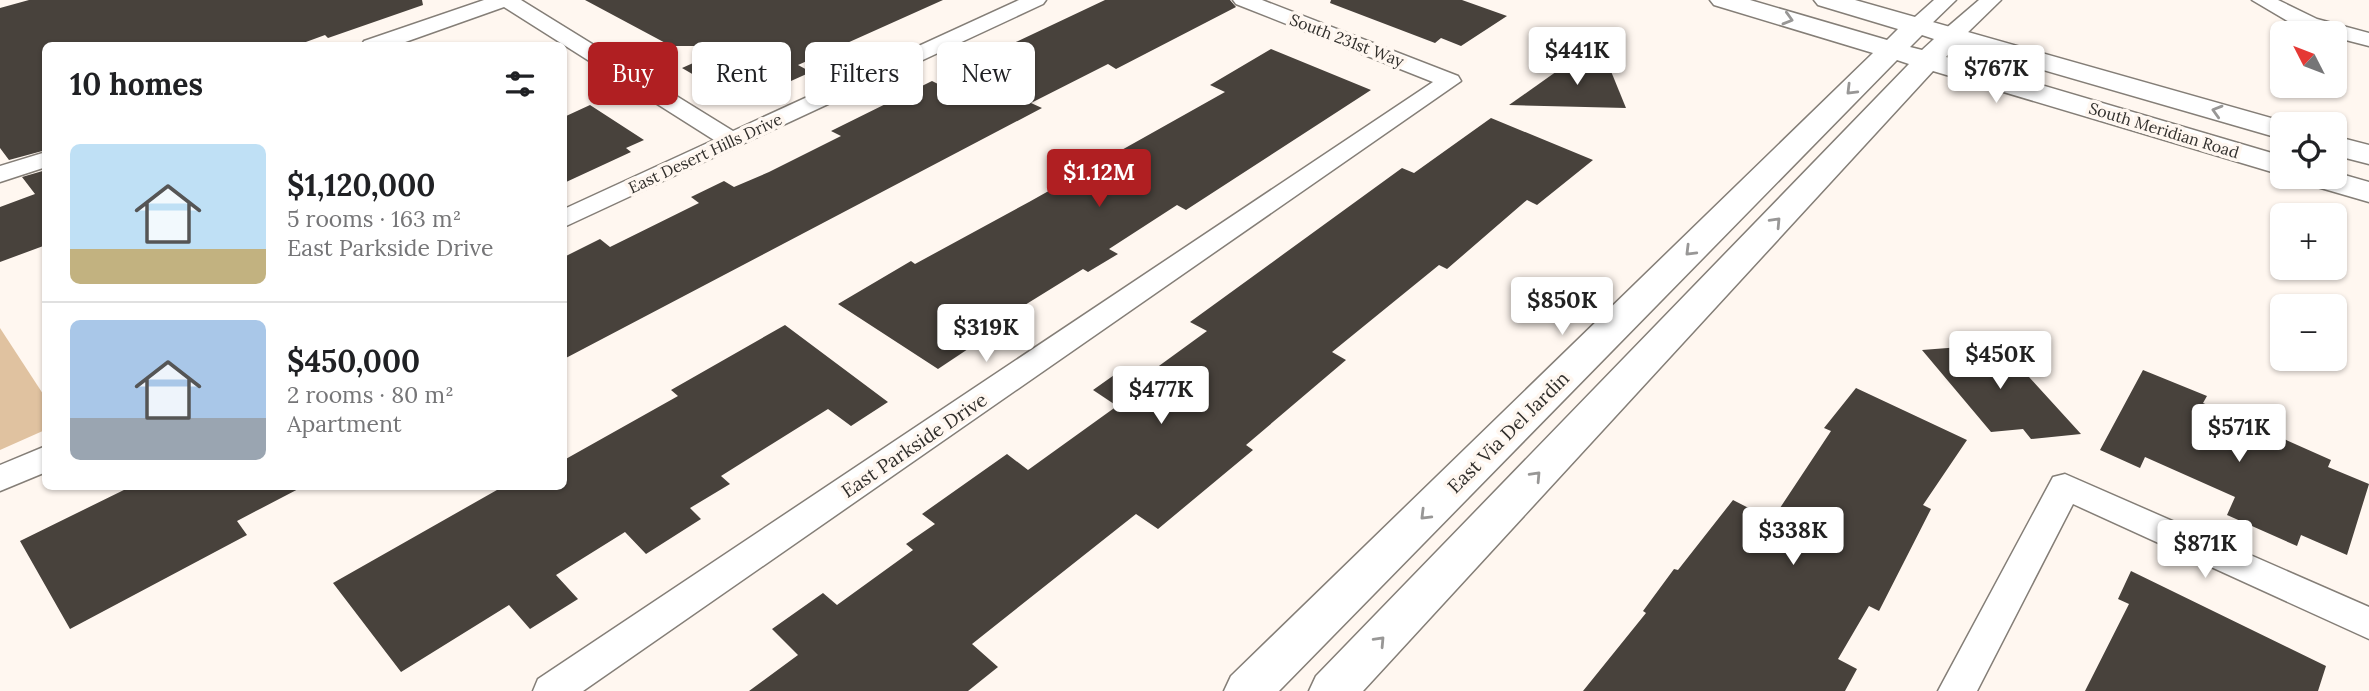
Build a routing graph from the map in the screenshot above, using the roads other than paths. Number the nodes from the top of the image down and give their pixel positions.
1 (506, 0) edge
2 (1036, 0) edge
3 (1243, 0) edge
4 (1723, 0) edge
5 (1827, 0) edge
6 (1991, 0) edge
7 (2262, 0) edge
8 (1928, 33) edge
9 (2369, 40) edge
10 (384, 42) edge
11 (1451, 81) joint
12 (2270, 127) edge
13 (732, 141) junction
14 (2347, 149) edge
15 (2369, 155) edge
16 (42, 160) edge
17 (2270, 161) edge
18 (0, 174) edge
19 (2347, 186) edge
20 (2369, 192) edge
21 (567, 218) edge
22 (42, 460) edge
23 (0, 479) edge
24 (2369, 624) edge
25 (551, 691) edge
26 (1248, 691) edge
27 (1333, 691) edge
28 (1957, 691) edge

1 - 10 street
1 - 13 street
2 - 13 street, East Desert Hills Drive
3 - 11 street, South 231st Way
4 -> 8 street, South Meridian Road
5 - 8 street, South Meridian Road
6 - 8 street
7 - 9 street
12 -> 8 street, South Meridian Road
8 - 17 street, South Meridian Road
8 -> 26 street, East Via Del Jardin
27 -> 8 street
11 - 25 street, East Parkside Drive
13 - 21 street, East Desert Hills Drive
14 - 15 street
16 - 18 street
19 - 20 street
22 - 23 street
24 - 28 street

